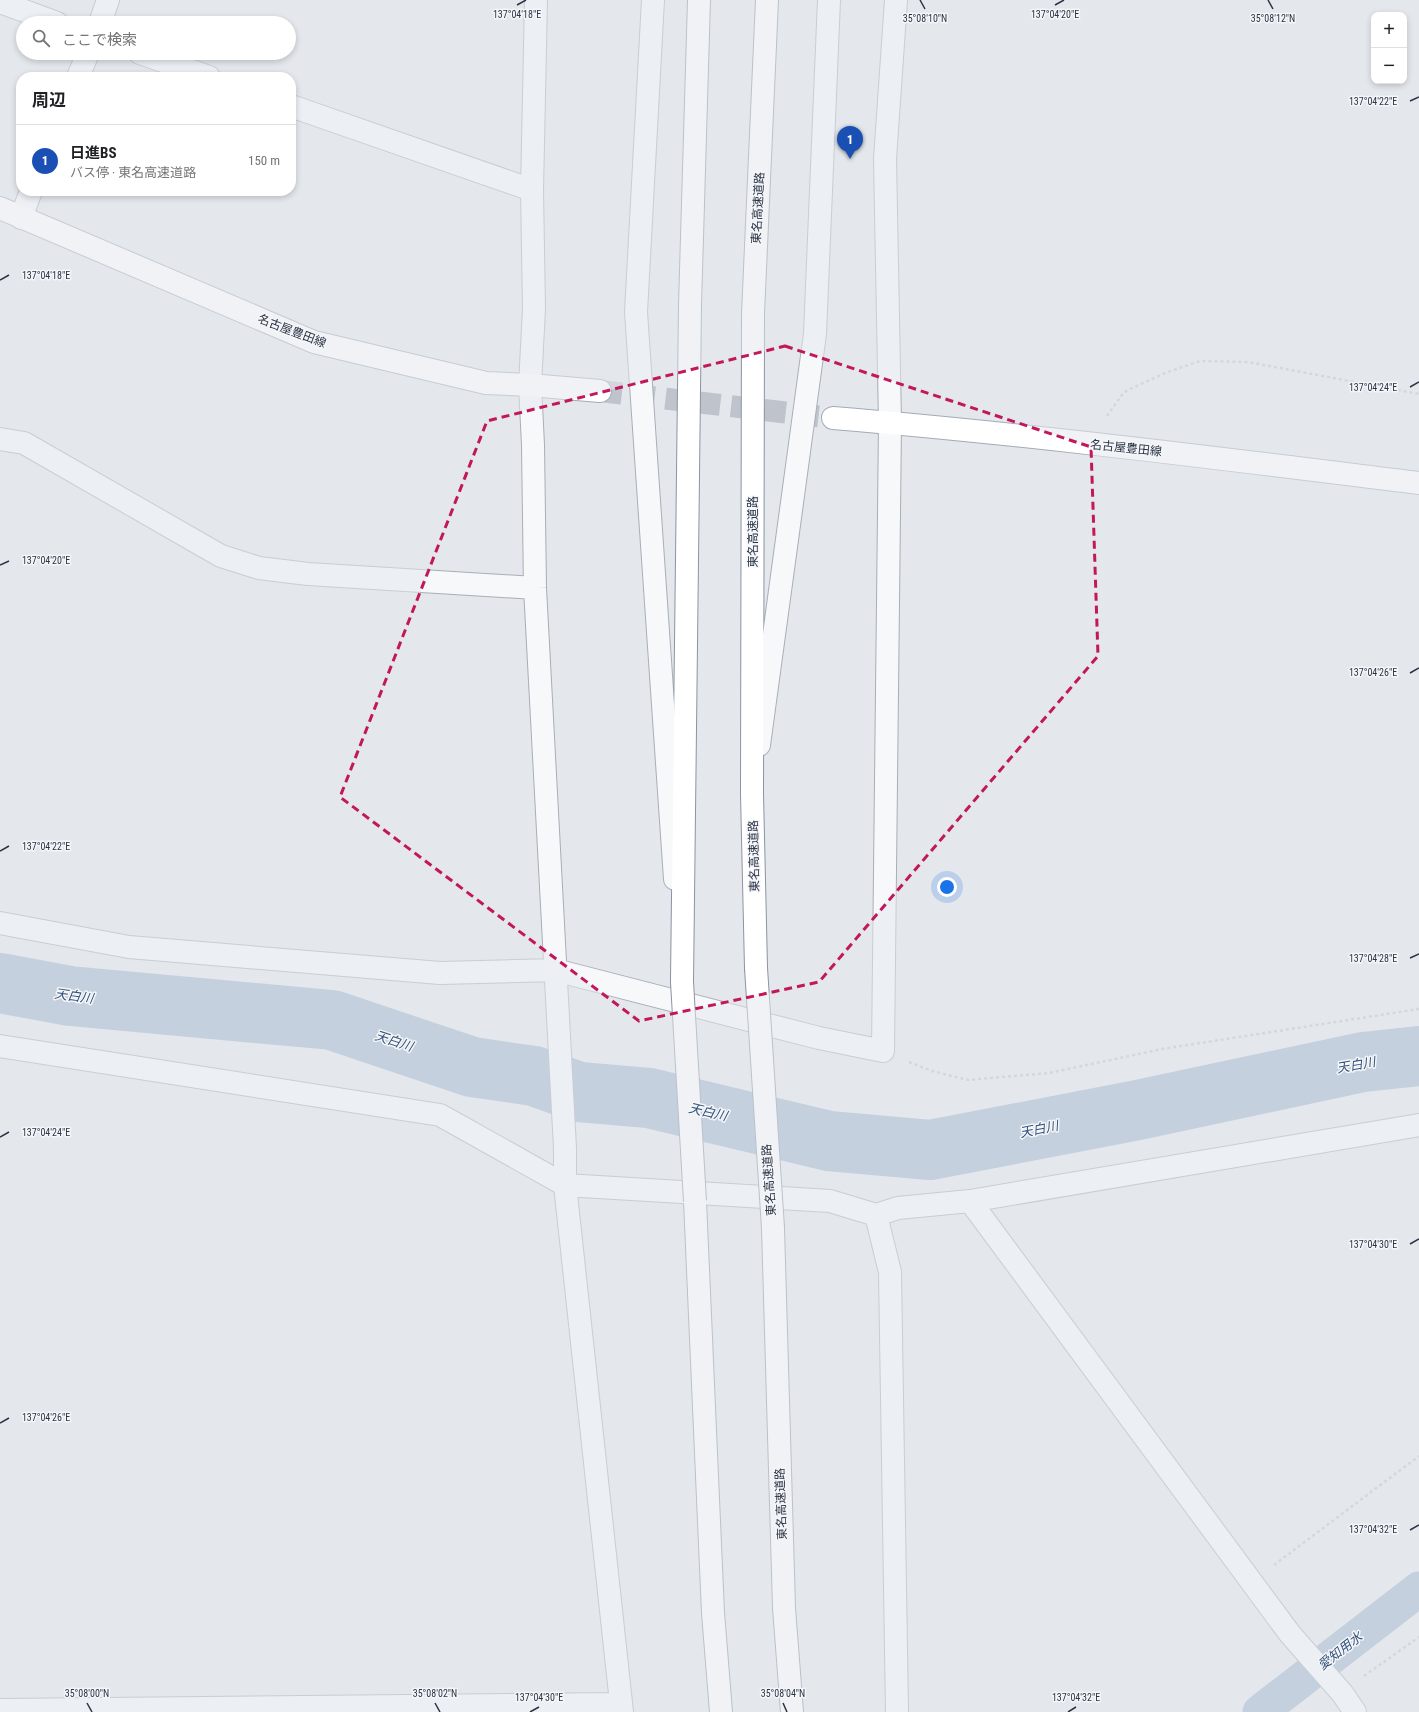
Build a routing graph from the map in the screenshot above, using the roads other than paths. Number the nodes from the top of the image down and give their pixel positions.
1 (108, 0) edge
2 (536, 0) edge
3 (652, 0) edge
4 (699, 0) edge
5 (767, 0) edge
6 (829, 0) edge
7 (896, 0) edge
8 (0, 2) edge
9 (38, 16) edge
10 (102, 16) edge
11 (85, 60) edge
12 (160, 60) edge
13 (80, 72) edge
14 (195, 72) edge
15 (296, 108) edge
16 (532, 190) junction
17 (29, 196) edge
18 (0, 208) edge
19 (21, 218) junction
20 (530, 385) junction
21 (600, 391) tunnel mouth
22 (833, 418) tunnel mouth
23 (890, 423) junction
24 (0, 439) edge
25 (1419, 483) edge
26 (535, 588) junction
27 (752, 794) junction
28 (0, 923) edge
29 (555, 970) junction
30 (682, 982) junction
31 (0, 1046) edge
32 (1419, 1125) edge
33 (565, 1184) junction
34 (970, 1201) junction
35 (876, 1215) junction
36 (621, 1708) edge
37 (0, 1710) edge
38 (721, 1712) edge
39 (792, 1712) edge
40 (898, 1712) edge
41 (1355, 1712) edge

1 - 10 street
2 - 16 street
3 - 30 street
4 - 30 main road
5 - 27 main road, 東名高速道路
6 - 27 street
7 - 23 street
8 - 9 street
11 - 13 street
12 - 14 street
15 - 16 street
16 - 20 street
17 - 19 street
18 - 19 main road, 名古屋豊田線
19 - 20 main road, 名古屋豊田線
20 - 21 main road, 名古屋豊田線
20 - 26 street
22 - 23 main road, 名古屋豊田線
23 - 25 main road, 名古屋豊田線
23 - 29 street
24 - 26 street
26 - 29 street
27 - 39 main road, 東名高速道路, bridge
28 - 29 street
29 - 33 street
30 - 38 main road, bridge
31 - 33 street
32 - 34 street
33 - 35 street
33 - 36 street
34 - 35 street
34 - 41 street
35 - 40 street
36 - 37 street

